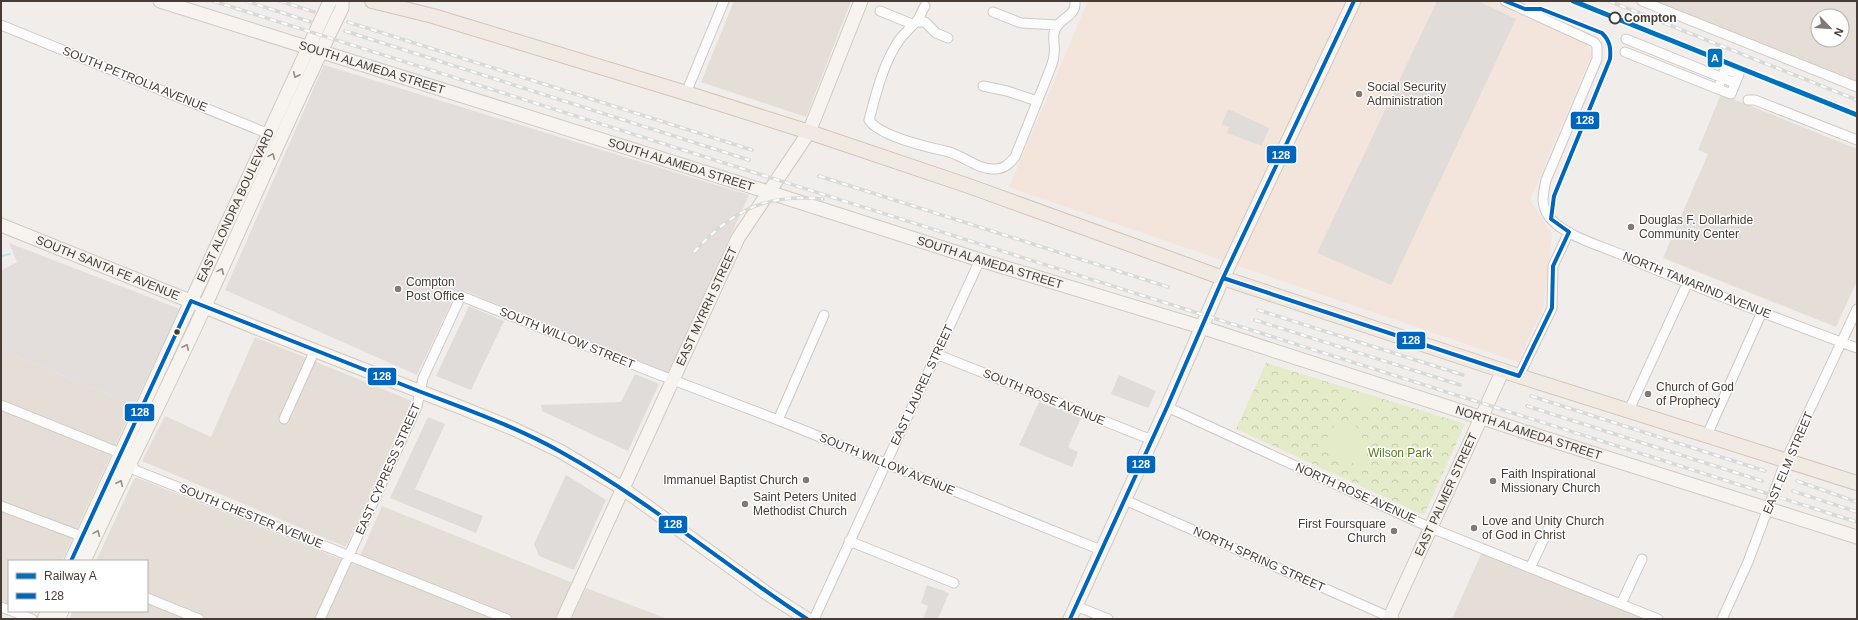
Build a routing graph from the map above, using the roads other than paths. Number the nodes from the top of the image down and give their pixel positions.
1 (160, 1) edge
2 (330, 1) edge
3 (342, 1) edge
4 (372, 1) edge
5 (724, 1) edge
6 (861, 1) edge
7 (1074, 1) edge
8 (1354, 1) edge
9 (1505, 1) edge
10 (1642, 1) edge
11 (925, 6) dead end
12 (880, 11) dead end
13 (993, 12) dead end
14 (914, 23) junction
15 (1, 25) edge
16 (1058, 25) junction
17 (948, 38) dead end
18 (1626, 39) dead end
19 (314, 49) junction
20 (1625, 52) dead end
21 (1722, 78) junction
22 (983, 86) dead end
23 (1857, 88) edge
24 (1718, 89) junction
25 (686, 93) junction
26 (1748, 100) dead end
27 (1037, 101) junction
28 (809, 132) junction
29 (269, 134) junction
30 (1857, 140) edge
31 (768, 192) junction
32 (1, 225) edge
33 (1568, 232) junction
34 (980, 260) junction
35 (1223, 278) junction
36 (1687, 284) junction
37 (461, 296) joint
38 (191, 301) junction
39 (205, 306) junction
40 (1857, 309) edge
41 (1762, 312) junction
42 (824, 314) dead end
43 (1201, 327) junction
44 (1842, 343) junction
45 (1857, 348) edge
46 (315, 350) junction
47 (936, 354) junction
48 (1503, 370) junction
49 (1519, 376) junction
50 (672, 380) junction
51 (420, 391) junction
52 (1, 405) edge
53 (1167, 408) junction
54 (1629, 410) junction
55 (1482, 418) junction
56 (284, 419) dead end
57 (778, 420) junction
58 (1707, 436) junction
59 (1152, 440) junction
60 (125, 457) junction
61 (1786, 460) junction
62 (886, 464) junction
63 (1857, 483) edge
64 (622, 488) junction
65 (1125, 500) junction
66 (1, 506) edge
67 (1768, 509) junction
68 (1551, 524) dead end
69 (1432, 528) junction
70 (81, 536) junction
71 (1857, 537) edge
72 (849, 541) junction
73 (1101, 550) junction
74 (350, 556) junction
75 (1642, 559) dead end
76 (70, 560) edge
77 (84, 560) edge
78 (1530, 568) junction
79 (954, 583) dead end
80 (148, 598) edge
81 (1621, 604) junction
82 (1076, 606) junction
83 (14, 612) edge
84 (1391, 618) edge
85 (32, 619) edge
86 (199, 619) edge
87 (320, 619) edge
88 (507, 619) edge
89 (563, 619) edge
90 (806, 619) edge
91 (814, 619) edge
92 (1070, 619) edge
93 (1108, 619) edge
94 (1658, 619) edge
95 (1722, 619) edge

1 - 19 main road, SOUTH ALAMEDA STREET
2 - 19 main road, EAST ALONDRA BOULEVARD
3 - 19 main road, EAST ALONDRA BOULEVARD
4 - 25 main road
5 - 25 street
6 - 28 main road, EAST MYRRH STREET
7 - 16 street
8 - 35 main road
9 - 33 street, NORTH TAMARIND AVENUE
10 - 23 street
11 - 14 street
12 - 14 street
13 - 16 street
14 - 17 street
14 - 27 street
15 - 29 street, SOUTH PETROLIA AVENUE
16 - 27 street
18 - 21 street
19 -> 29 main road, EAST ALONDRA BOULEVARD
19 - 31 main road, SOUTH ALAMEDA STREET
39 -> 19 main road, EAST ALONDRA BOULEVARD
20 - 24 street
21 - 24 street
21 - 24 street
22 - 27 street
25 - 28 main road
26 - 30 street
28 - 31 main road, EAST MYRRH STREET
28 - 35 main road
29 - 38 main road, EAST ALONDRA BOULEVARD
31 - 34 main road, SOUTH ALAMEDA STREET
31 - 50 main road, EAST MYRRH STREET
32 - 38 main road, SOUTH SANTA FE AVENUE
33 - 36 street, NORTH TAMARIND AVENUE
33 - 49 street
34 - 43 main road, SOUTH ALAMEDA STREET
34 - 47 street, EAST LAUREL STREET
35 - 43 main road
35 - 48 main road
36 - 41 street, NORTH TAMARIND AVENUE
36 - 54 street
37 - 50 street, SOUTH WILLOW STREET
37 - 51 street, EAST CYPRESS STREET
38 - 39 main road, SOUTH SANTA FE AVENUE
38 - 60 main road, EAST ALONDRA BOULEVARD
39 - 46 main road, SOUTH SANTA FE AVENUE
60 -> 39 main road, EAST ALONDRA BOULEVARD
40 - 44 street, EAST ELM STREET
41 - 44 street, NORTH TAMARIND AVENUE
41 - 58 street
42 - 57 street
43 - 53 main road
43 - 55 main road, NORTH ALAMEDA STREET
44 - 45 street, NORTH TAMARIND AVENUE
44 - 61 street, EAST ELM STREET
46 - 51 main road, SOUTH SANTA FE AVENUE
46 - 56 street
47 - 59 street, SOUTH ROSE AVENUE
47 - 62 street, EAST LAUREL STREET
48 - 49 main road
48 - 55 main road, EAST PALMER STREET
49 - 54 main road
50 - 57 street, SOUTH WILLOW AVENUE
50 - 64 main road, EAST MYRRH STREET
51 - 64 main road, SOUTH SANTA FE AVENUE
51 - 74 street, EAST CYPRESS STREET
52 - 60 street, SOUTH CHESTER AVENUE
53 - 59 main road
53 - 69 street, NORTH ROSE AVENUE
54 - 58 main road
55 - 67 main road, NORTH ALAMEDA STREET
55 - 69 main road, EAST PALMER STREET
57 - 62 street, SOUTH WILLOW AVENUE
58 - 61 main road
59 - 65 main road
60 - 70 main road, EAST ALONDRA BOULEVARD
60 - 74 street, SOUTH CHESTER AVENUE
77 -> 60 main road, EAST ALONDRA BOULEVARD
61 - 63 main road
61 - 67 street, EAST ELM STREET
62 - 72 street, EAST LAUREL STREET
62 - 73 street, SOUTH WILLOW AVENUE
64 - 89 main road, EAST MYRRH STREET
64 - 90 main road, SOUTH SANTA FE AVENUE
65 - 73 main road
65 - 84 street, NORTH SPRING STREET
66 - 70 street
67 - 71 main road, NORTH ALAMEDA STREET
67 - 95 street, EAST ELM STREET
68 - 78 street
69 - 78 street, NORTH ROSE AVENUE
69 - 84 main road, EAST PALMER STREET
70 - 76 main road, EAST ALONDRA BOULEVARD
72 - 79 street
72 - 91 street, EAST LAUREL STREET
73 - 82 main road
74 - 87 street, EAST CYPRESS STREET
74 - 88 street, SOUTH CHESTER AVENUE
75 - 81 street
78 - 81 street, NORTH ROSE AVENUE
80 - 86 street
81 - 94 street, NORTH ROSE AVENUE
82 - 92 main road
82 - 93 street
83 - 85 street

